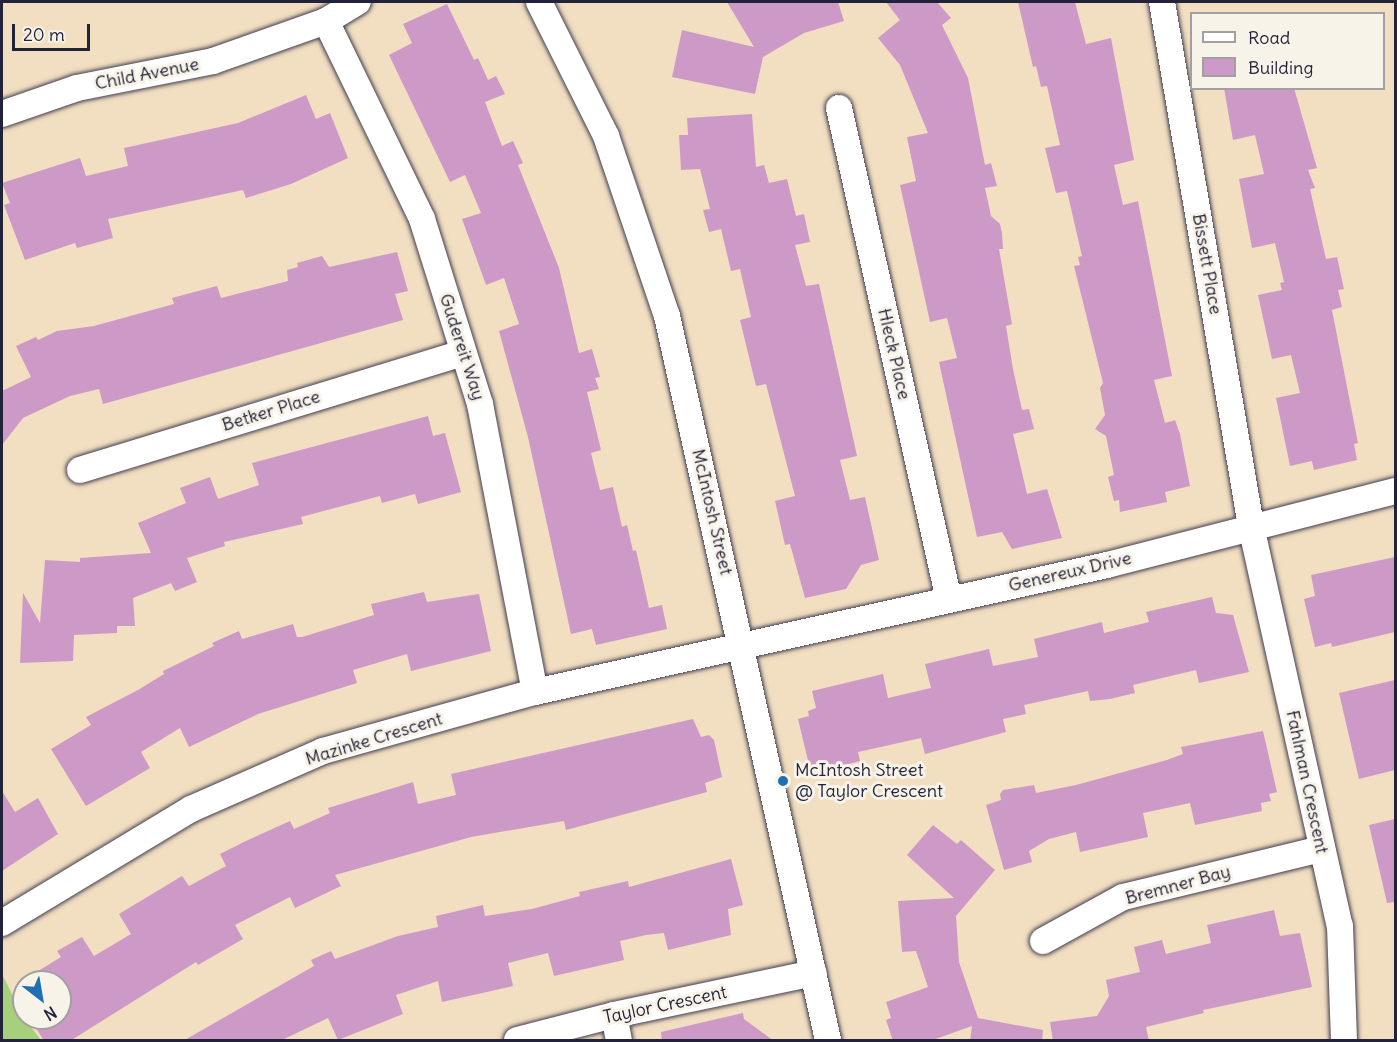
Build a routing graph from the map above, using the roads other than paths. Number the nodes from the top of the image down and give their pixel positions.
1 (358, 2) edge
2 (539, 2) edge
3 (1162, 2) edge
4 (326, 21) junction
5 (839, 108) dead end
6 (2, 114) edge
7 (463, 353) junction
8 (80, 470) dead end
9 (1395, 491) edge
10 (1251, 526) junction
11 (949, 600) junction
12 (743, 645) junction
13 (535, 692) junction
14 (1321, 849) junction
15 (2, 923) edge
16 (1043, 941) dead end
17 (814, 973) junction
18 (614, 1015) junction
19 (517, 1041) edge
20 (619, 1041) edge
21 (828, 1041) edge
22 (1344, 1041) edge

1 - 4 street, Child Avenue
2 - 12 street, McIntosh Street
3 - 10 street, Bissett Place
4 - 6 street, Child Avenue
4 - 7 street, Gudereit Way
5 - 11 street, Hleck Place
7 - 8 street, Betker Place
7 - 13 street, Gudereit Way
9 - 10 street, Genereux Drive
10 - 11 street, Genereux Drive
10 - 14 street, Fahlman Crescent
11 - 12 street, Genereux Drive
12 - 13 street, Mazinke Crescent
12 - 17 street, McIntosh Street
13 - 15 street, Mazinke Crescent
14 - 16 street, Bremner Bay
14 - 22 street, Fahlman Crescent
17 - 18 street, Taylor Crescent
17 - 21 street, McIntosh Street
18 - 19 street, Taylor Crescent
18 - 20 street

